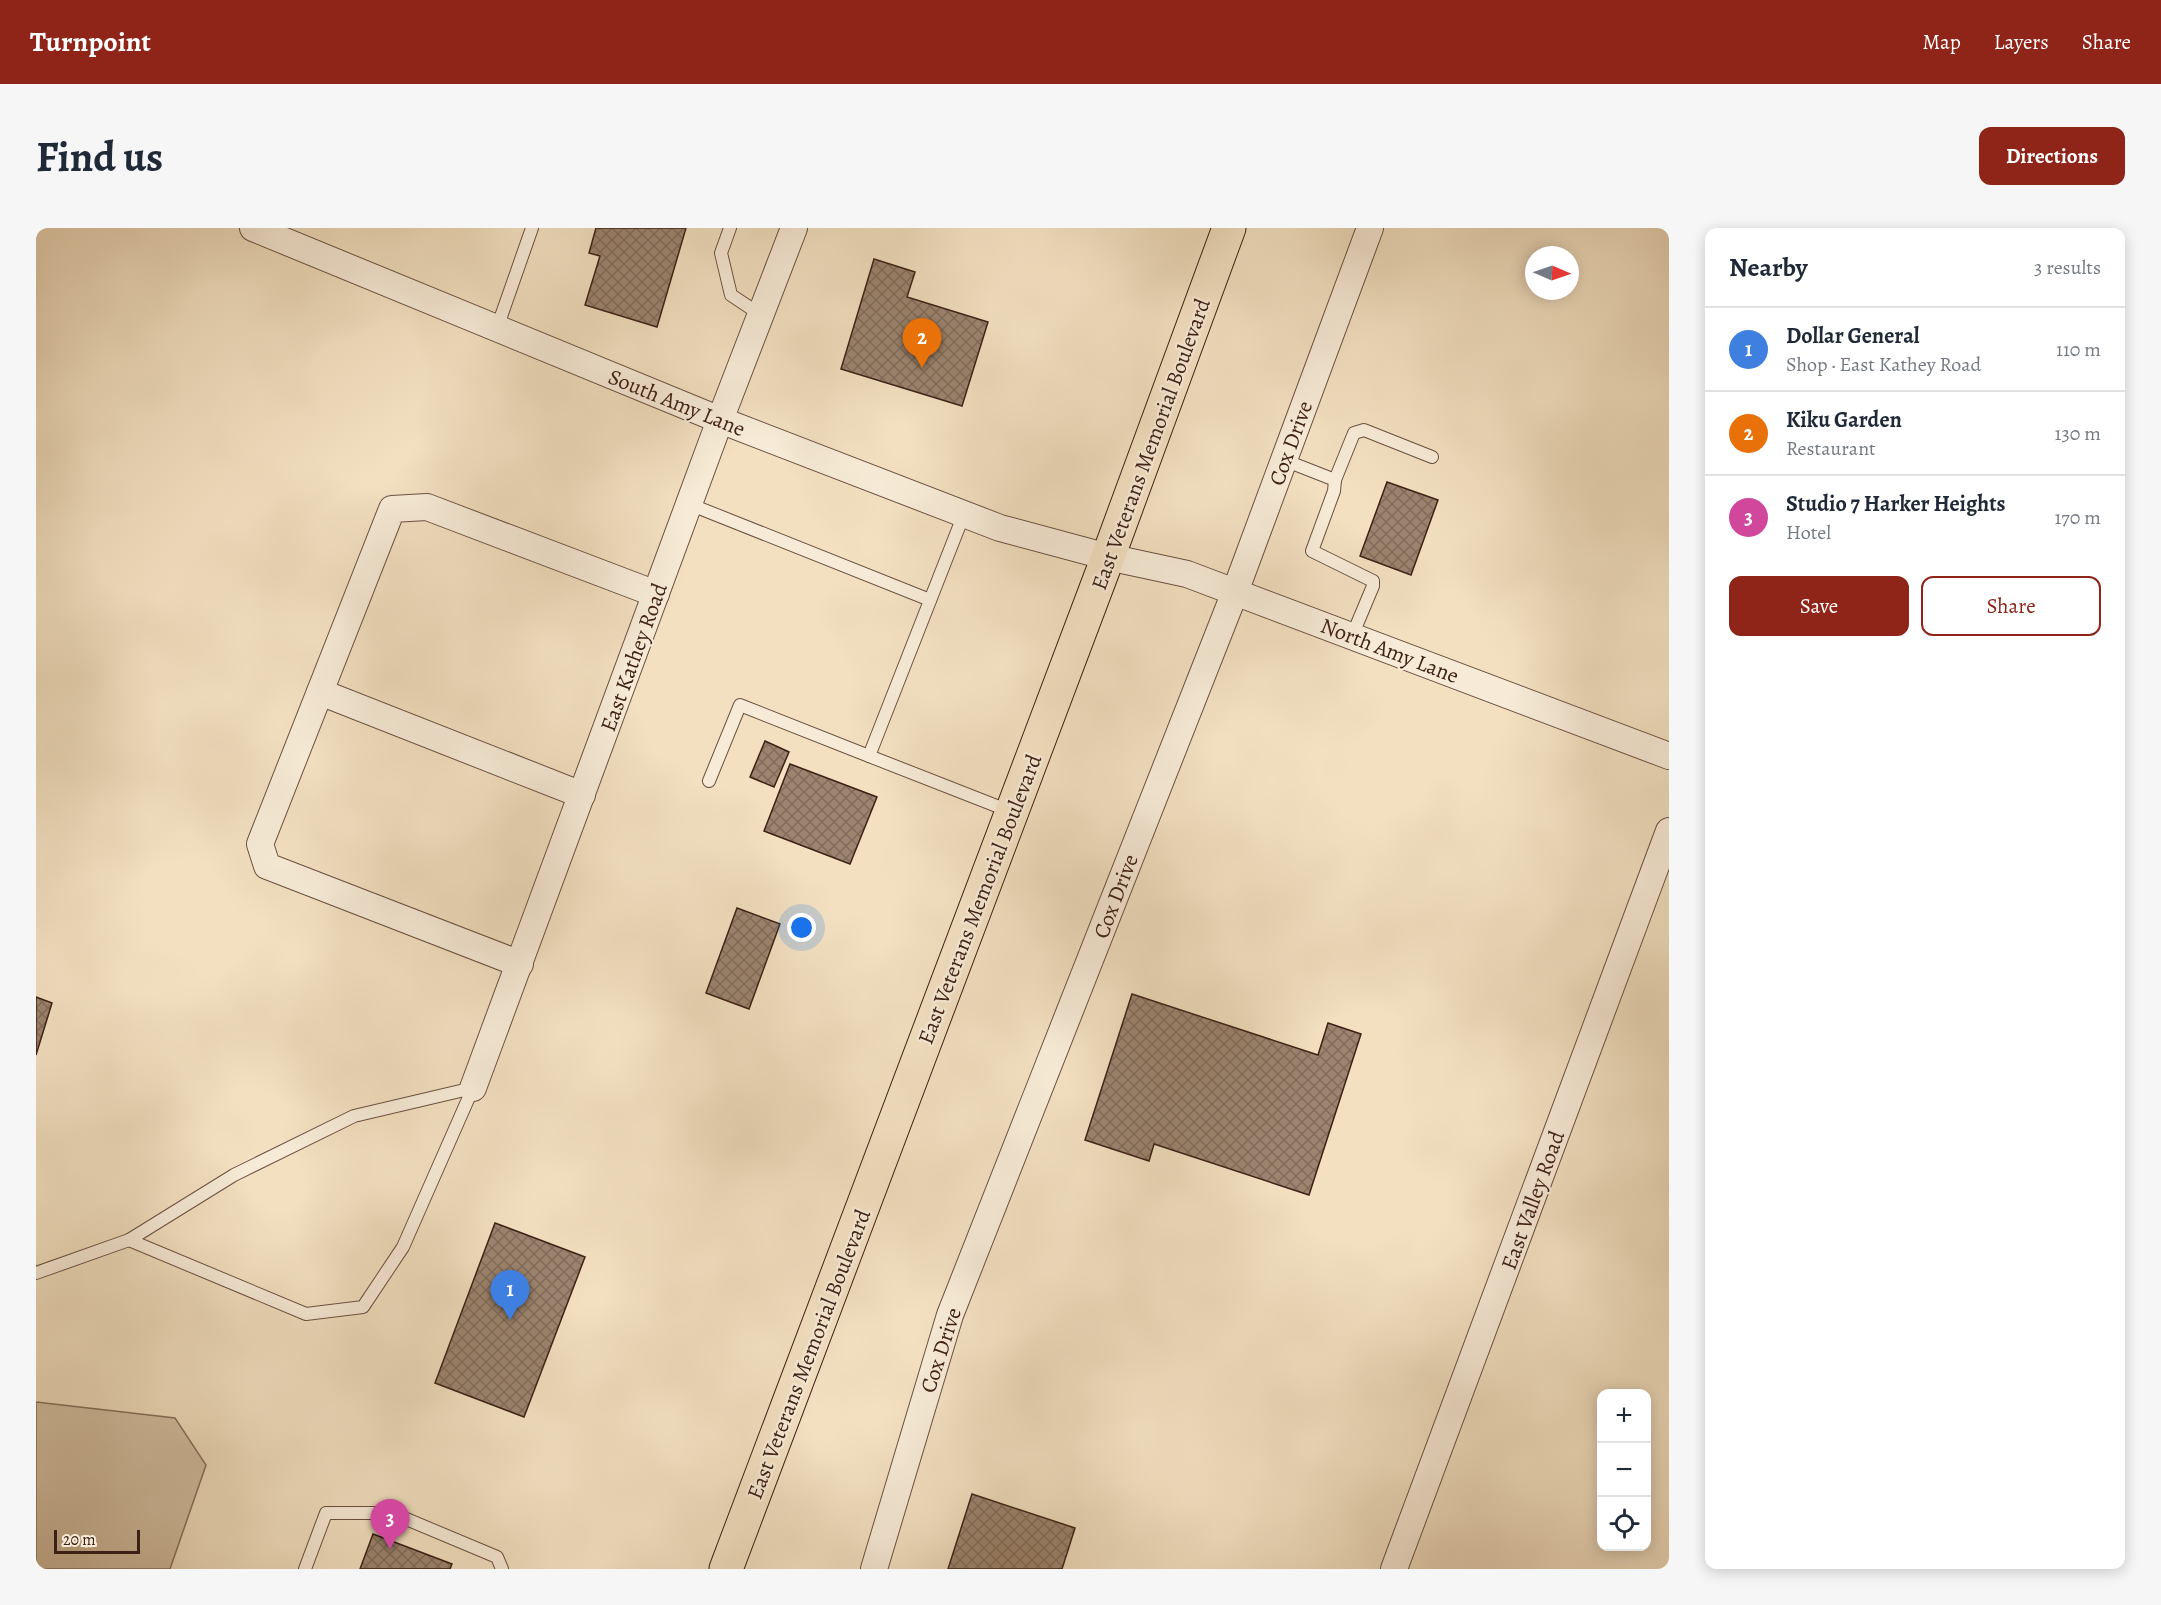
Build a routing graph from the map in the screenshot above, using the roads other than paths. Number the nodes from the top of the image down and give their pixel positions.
1 (254, 228) edge
2 (532, 228) edge
3 (730, 228) edge
4 (794, 228) edge
5 (1229, 228) edge
6 (1370, 228) edge
7 (309, 238) edge
8 (761, 315) junction
9 (497, 328) junction
10 (720, 420) junction
11 (1432, 457) dead end
12 (1284, 460) junction
13 (1335, 480) junction
14 (689, 504) junction
15 (964, 514) junction
16 (1108, 557) junction
17 (1235, 592) junction
18 (656, 594) junction
19 (930, 600) junction
20 (1352, 636) junction
21 (320, 692) junction
22 (869, 756) junction
23 (1669, 756) edge
24 (709, 781) dead end
25 (582, 795) junction
26 (1012, 812) junction
27 (1669, 831) edge
28 (520, 964) junction
29 (473, 1088) junction
30 (129, 1240) junction
31 (36, 1273) edge
32 (305, 1569) edge
33 (502, 1569) edge
34 (726, 1569) edge
35 (874, 1569) edge
36 (1394, 1569) edge

1 - 7 street, South Amy Lane
2 - 9 lane
3 - 8 lane
4 - 8 street, East Kathey Road
5 - 16 main road, East Veterans Memorial Boulevard
6 - 12 street, Cox Drive
7 - 9 street, South Amy Lane
8 - 10 street, East Kathey Road
9 - 10 street, South Amy Lane
10 - 14 street, East Kathey Road
10 - 15 street, South Amy Lane
11 - 13 lane
12 - 13 lane
12 - 17 street, Cox Drive
13 - 20 lane
14 - 18 street, East Kathey Road
14 - 19 lane
15 - 16 street, South Amy Lane
15 - 19 lane
16 - 17 street, North Amy Lane
16 - 26 main road, East Veterans Memorial Boulevard
17 - 20 street, North Amy Lane
17 - 35 street, Cox Drive
18 - 21 street
18 - 25 street, East Kathey Road
19 - 22 lane
20 - 23 street, North Amy Lane
21 - 25 street
21 - 28 street
22 - 24 lane
22 - 26 lane
25 - 28 street, East Kathey Road
26 - 34 main road, East Veterans Memorial Boulevard
27 - 36 street, East Valley Road
28 - 29 street, East Kathey Road
29 - 30 lane
29 - 30 lane
30 - 31 lane
32 - 33 lane

